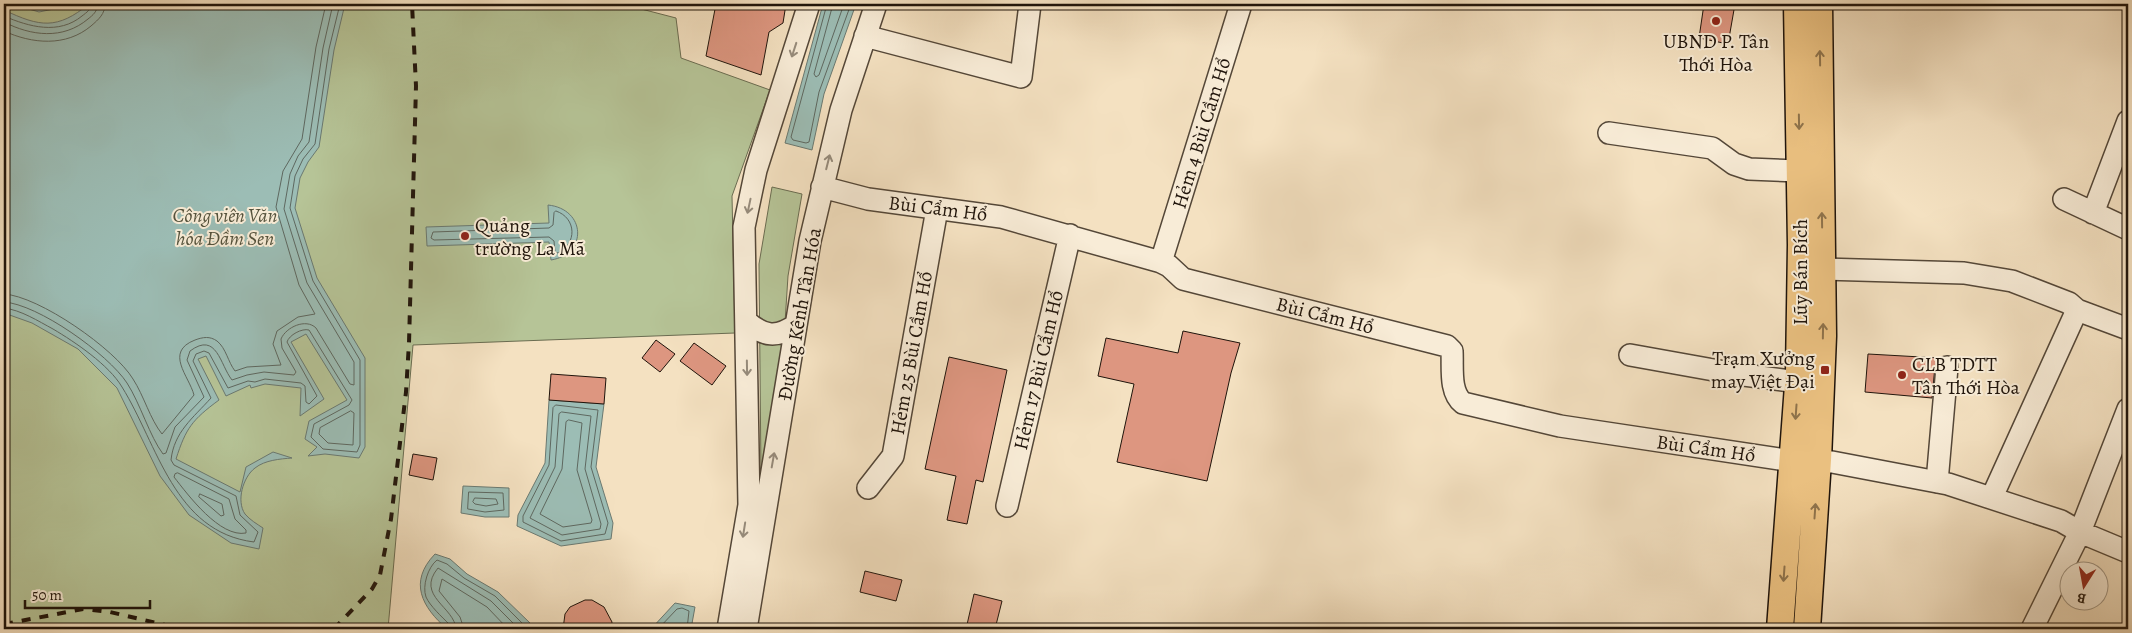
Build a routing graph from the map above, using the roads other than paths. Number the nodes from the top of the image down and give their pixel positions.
1 (809, 4) edge
2 (876, 4) edge
3 (1030, 4) edge
4 (1241, 4) edge
5 (1796, 4) edge
6 (1819, 4) edge
7 (865, 36) junction
8 (2128, 121) edge
9 (1609, 133) dead end
10 (1800, 171) junction
11 (822, 187) junction
12 (2064, 199) dead end
13 (937, 209) junction
14 (2093, 212) junction
15 (2128, 229) edge
16 (1070, 235) junction
17 (1161, 262) junction
18 (1823, 269) junction
19 (2077, 310) junction
20 (746, 321) junction
21 (796, 325) junction
22 (2128, 330) edge
23 (1630, 355) dead end
24 (1947, 367) dead end
25 (1798, 382) junction
26 (2128, 409) edge
27 (1806, 460) junction
28 (1937, 482) junction
29 (868, 488) dead end
30 (1992, 497) junction
31 (1007, 506) dead end
32 (2080, 532) junction
33 (2128, 552) edge
34 (728, 629) edge
35 (746, 629) edge
36 (1780, 629) edge
37 (1807, 629) edge
38 (2032, 629) edge

1 -> 20 street, Đường Kênh Tân Hóa
2 - 7 street, Đường Kênh Tân Hóa
3 - 7 street
4 - 17 street, Hẻm 4 Bùi Cầm Hổ
5 -> 10 main road, Lũy Bán Bích
18 -> 6 main road, Lũy Bán Bích
11 -> 7 street, Đường Kênh Tân Hóa
8 - 14 street
9 - 10 street
10 - 25 main road, Lũy Bán Bích
11 - 13 street, Bùi Cẩm Hổ
11 - 21 street, Đường Kênh Tân Hóa
12 - 14 street
13 - 16 street, Bùi Cẩm Hổ
13 - 29 street, Hẻm 25 Bùi Cầm Hổ
14 - 15 street
16 - 17 street, Bùi Cẩm Hổ
16 - 31 street, Hẻm 17 Bùi Cẩm Hổ
17 - 27 street, Bùi Cẩm Hổ
18 - 19 street
27 -> 18 main road, Lũy Bán Bích
19 - 22 street
19 - 30 street
20 - 21 street
20 -> 34 street, Đường Kênh Tân Hóa
35 -> 21 street, Đường Kênh Tân Hóa
23 - 25 street
24 - 28 street
25 -> 27 main road, Lũy Bán Bích
26 - 32 street
27 - 28 street, Bùi Cẩm Hổ
27 -> 36 main road, Lũy Bán Bích
37 -> 27 main road, Lũy Bán Bích
28 - 30 street, Bùi Cẩm Hổ
30 - 32 street, Bùi Cẩm Hổ
32 - 33 street, Bùi Cẩm Hổ
32 - 38 street

